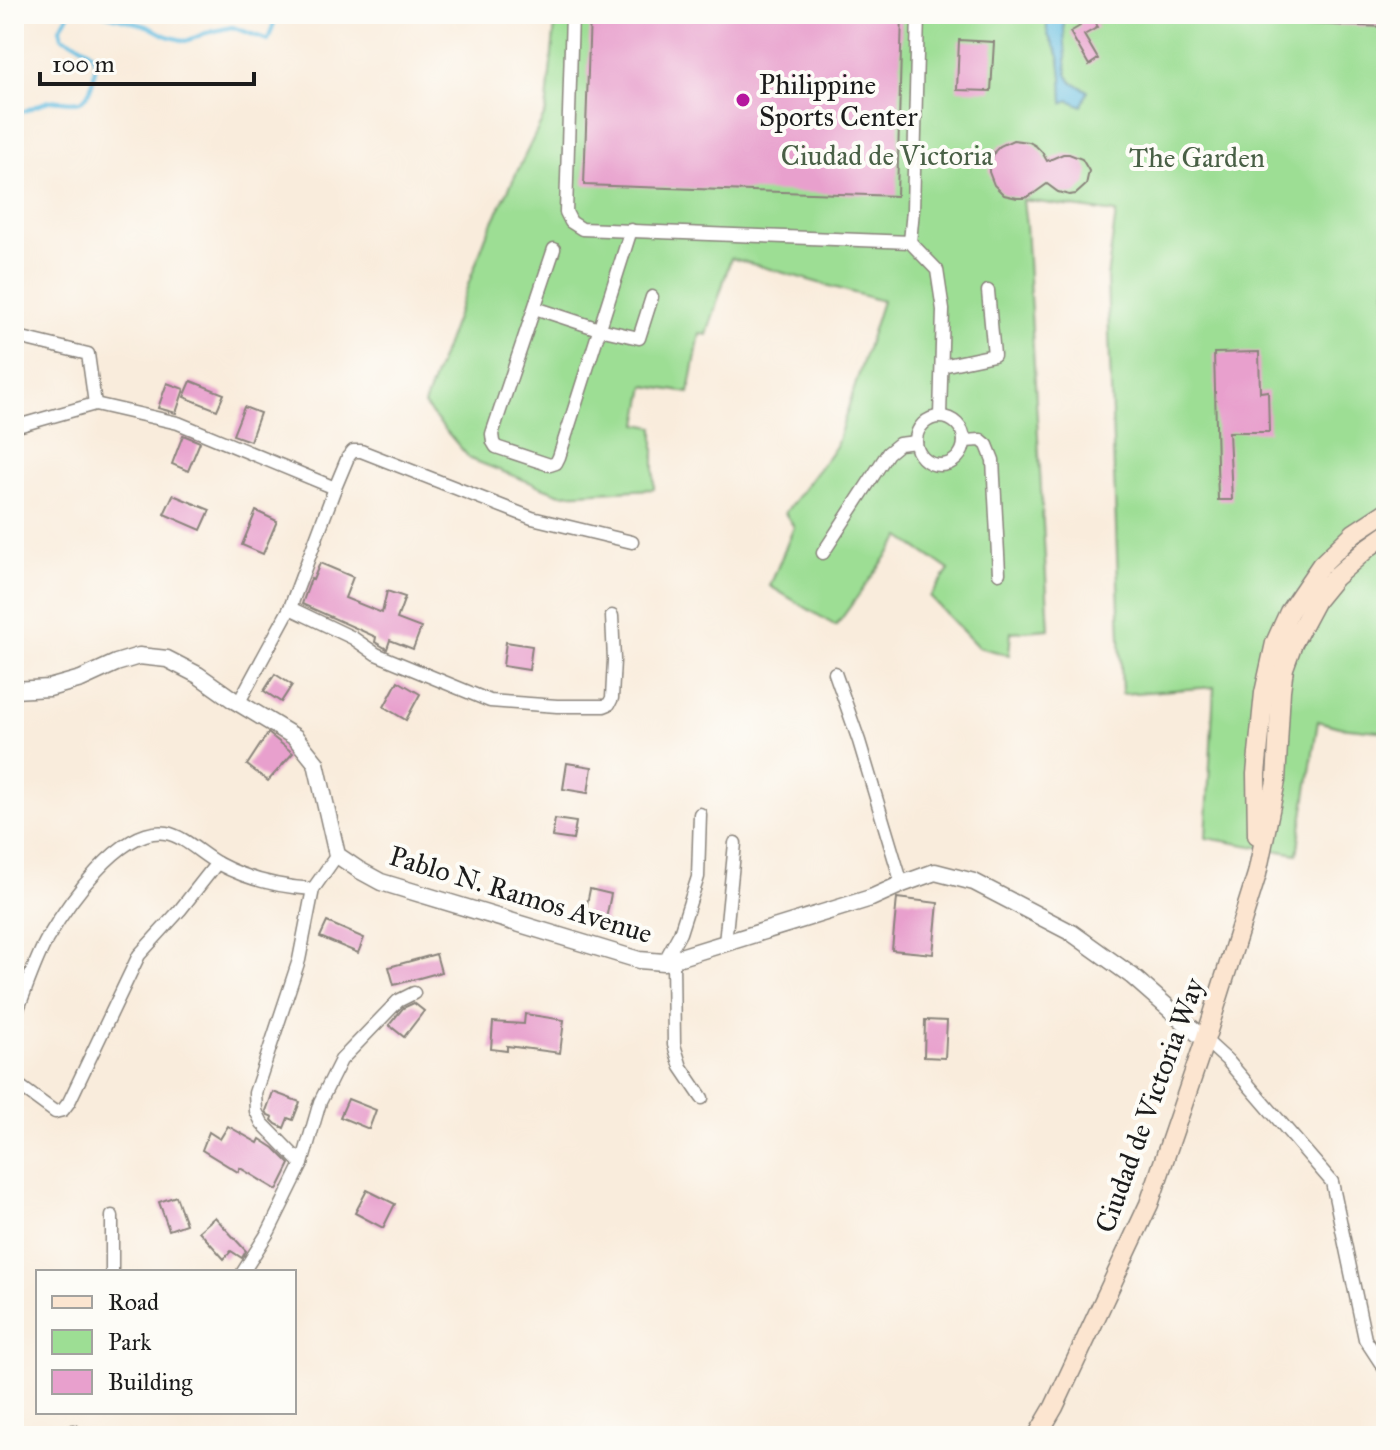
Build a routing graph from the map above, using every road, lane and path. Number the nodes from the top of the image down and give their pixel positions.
1 (572, 14) edge
2 (918, 14) edge
3 (631, 230) junction
4 (910, 242) junction
5 (554, 249) dead end
6 (988, 291) dead end
7 (652, 297) dead end
8 (535, 308) junction
9 (599, 329) junction
10 (14, 336) edge
11 (942, 366) junction
12 (95, 404) junction
13 (940, 416) junction
14 (14, 427) edge
15 (964, 441) junction
16 (916, 442) junction
17 (335, 488) junction
18 (1386, 512) edge
19 (1386, 535) edge
20 (632, 542) dead end
21 (823, 553) dead end
22 (1328, 572) junction
23 (999, 573) dead end
24 (290, 608) junction
25 (612, 616) dead end
26 (835, 673) dead end
27 (14, 690) edge
28 (239, 702) junction
29 (700, 814) dead end
30 (735, 843) dead end
31 (337, 855) junction
32 (217, 863) junction
33 (902, 884) junction
34 (313, 889) junction
35 (725, 943) junction
36 (669, 960) junction
37 (414, 993) dead end
38 (14, 1018) edge
39 (1205, 1040) junction
40 (14, 1082) edge
41 (702, 1098) dead end
42 (302, 1164) junction
43 (112, 1216) dead end
44 (112, 1270) edge
45 (244, 1270) edge
46 (1386, 1371) edge
47 (1037, 1436) edge

1 - 3 street
2 - 4 street
3 - 4 street
3 - 9 street
4 - 11 street
5 - 8 street
6 - 11 street
7 - 9 street
8 - 9 street
8 - 9 street
10 - 12 street
11 - 13 street
12 - 14 street
12 - 17 street
13 - 15 street
13 - 16 street
15 - 16 street
15 - 23 street
16 - 21 street
17 - 20 street
17 - 24 street
18 - 22 main road, Ciudad de Victoria Way
19 - 22 main road, Ciudad de Victoria Way
22 - 39 main road, Ciudad de Victoria Way
24 - 25 street
24 - 28 street
26 - 33 street
27 - 28 street
28 - 31 street
29 - 36 street
30 - 35 street
31 - 34 street
31 - 36 street, Pablo N. Ramos Avenue
32 - 34 street
32 - 38 street
32 - 40 street
33 - 35 street, Pablo N. Ramos Avenue
33 - 39 street, Pablo N. Ramos Avenue
34 - 42 street
35 - 36 street, Pablo N. Ramos Avenue
36 - 41 street
37 - 42 street
39 - 46 street, Pablo N. Ramos Avenue
39 - 47 main road, Ciudad de Victoria Way
42 - 45 street
43 - 44 street

